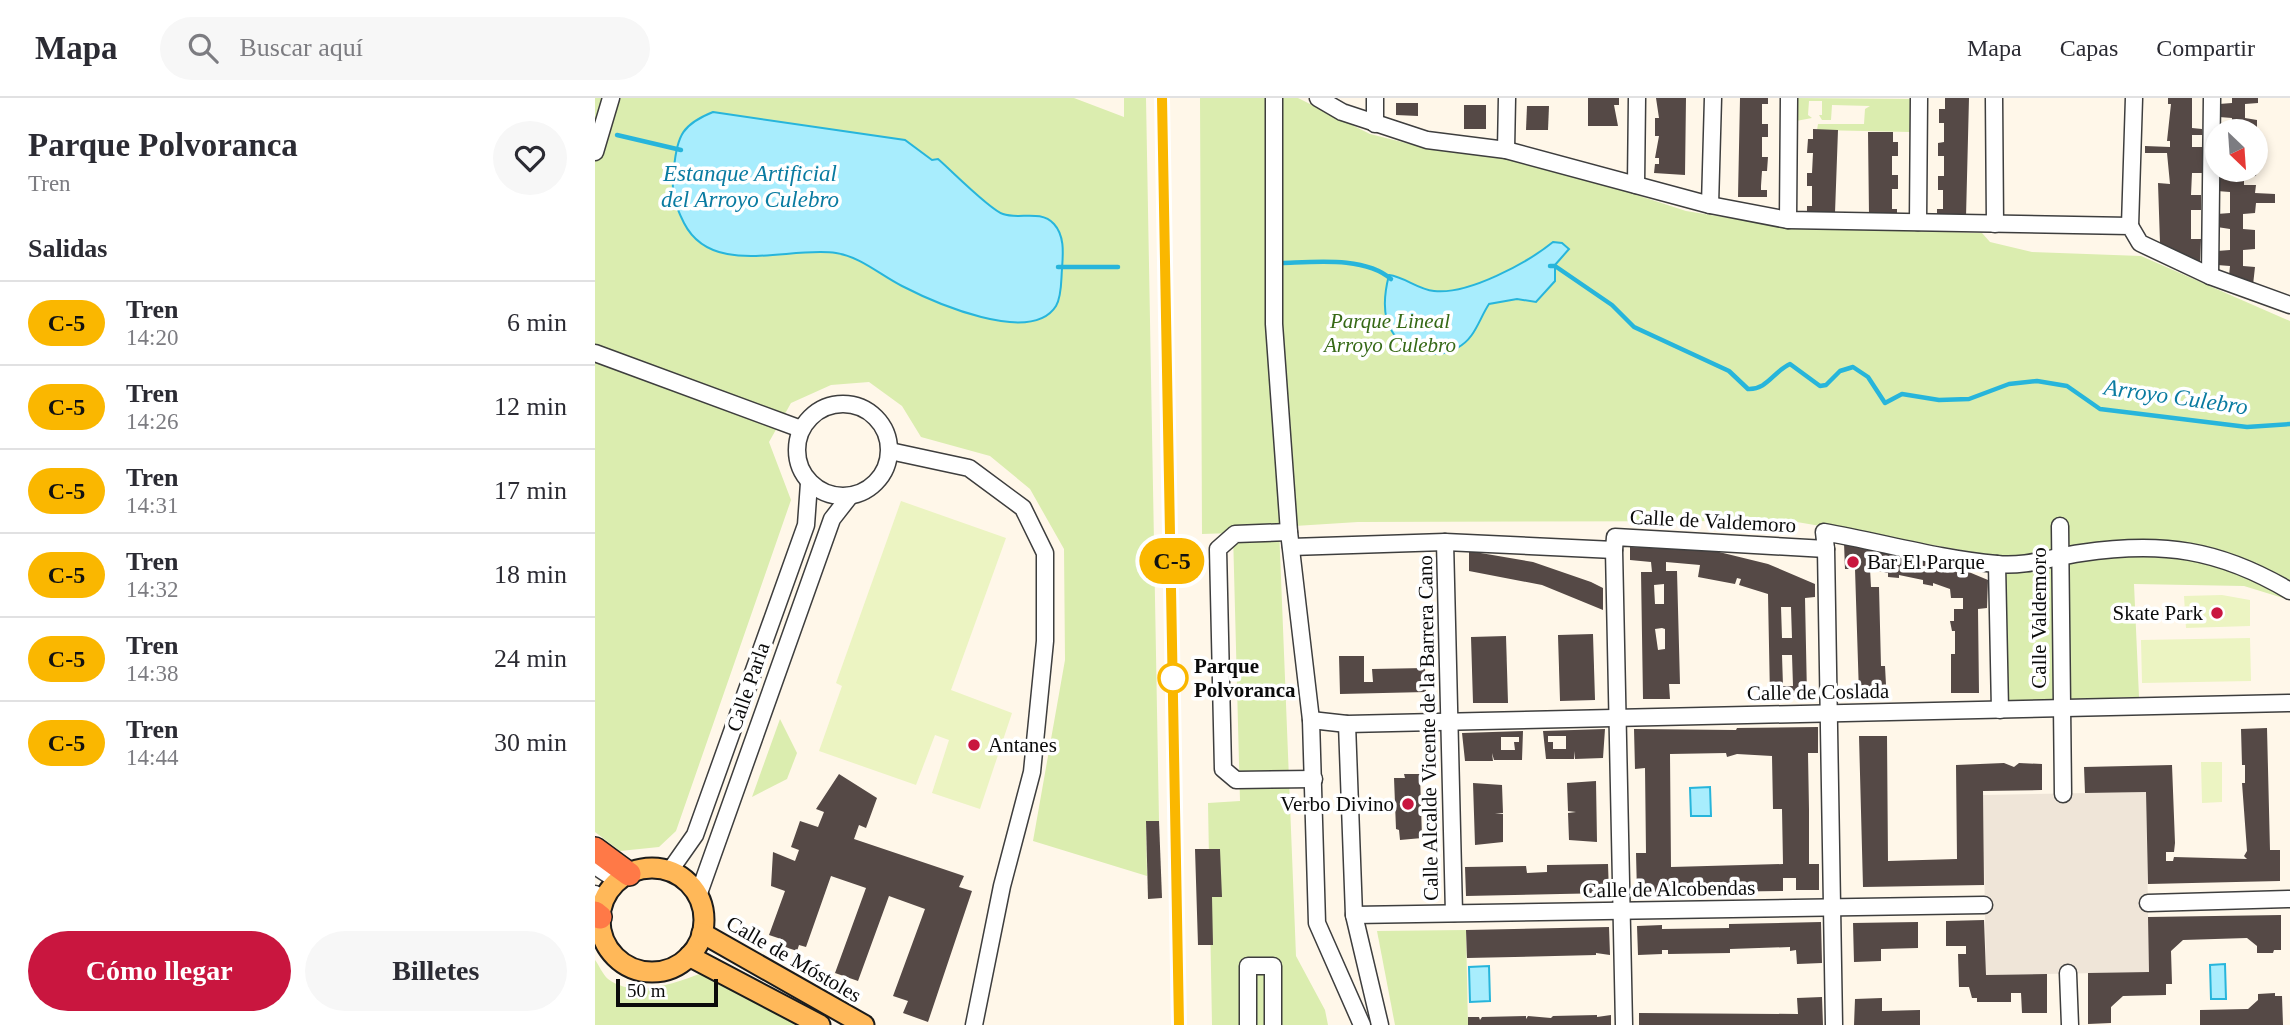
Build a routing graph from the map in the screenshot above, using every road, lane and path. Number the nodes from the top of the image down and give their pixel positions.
1 (611, 98) edge
2 (1274, 98) edge
3 (1318, 98) edge
4 (1375, 98) edge
5 (1507, 98) edge
6 (1637, 98) edge
7 (1713, 98) edge
8 (1789, 98) edge
9 (1919, 98) edge
10 (1994, 98) edge
11 (2134, 98) edge
12 (2212, 98) edge
13 (1375, 124) junction
14 (1506, 150) junction
15 (595, 152) edge
16 (1636, 185) junction
17 (1710, 205) junction
18 (1788, 220) junction
19 (1919, 222) junction
20 (1995, 224) junction
21 (2130, 226) junction
22 (2210, 276) junction
23 (2290, 305) edge
24 (595, 353) edge
25 (801, 429) junction
26 (890, 452) junction
27 (809, 482) junction
28 (850, 496) junction
29 (2060, 526) dead end
30 (1290, 539) junction
31 (1445, 542) junction
32 (1826, 549) junction
33 (1614, 550) junction
34 (2060, 556) junction
35 (1997, 564) junction
36 (2290, 591) edge
37 (2290, 703) edge
38 (2060, 709) junction
39 (2000, 710) junction
40 (1831, 712) junction
41 (1618, 716) junction
42 (1311, 720) junction
43 (1449, 721) junction
44 (1347, 724) junction
45 (1314, 779) junction
46 (2063, 794) dead end
47 (595, 849) edge
48 (595, 866) edge
49 (669, 872) junction
50 (624, 878) junction
51 (698, 897) junction
52 (2290, 899) edge
53 (2148, 903) dead end
54 (1985, 905) dead end
55 (598, 906) edge
56 (1832, 907) junction
57 (1621, 910) junction
58 (1454, 913) junction
59 (1354, 915) junction
60 (702, 933) junction
61 (689, 956) junction
62 (2068, 974) dead end
63 (820, 1025) edge
64 (864, 1025) edge
65 (974, 1025) edge
66 (1248, 1025) edge
67 (1273, 1025) edge
68 (1361, 1025) edge
69 (1380, 1025) edge
70 (1624, 1025) edge
71 (1834, 1025) edge
72 (2070, 1025) edge

1 - 15 street
2 - 30 street
3 - 13 street
4 - 13 street
5 - 14 street
6 - 16 street
7 - 17 street
8 - 18 street
9 - 19 street
10 - 20 street
11 - 21 street
12 - 22 street
13 - 14 street
14 - 16 street
16 - 17 street
17 - 18 street
18 - 19 street
19 - 20 street
20 - 21 street
21 - 22 street
22 - 23 street
24 - 25 street
25 - 26 street
25 - 27 street
26 - 28 street
26 - 65 street
27 - 28 street
27 - 49 street, Calle Parla
28 - 51 street, Calle Parla
29 - 34 street, Calle Valdemoro
30 - 31 street, Calle de Valdemoro
30 - 42 street
30 - 45 street, Calle de Valdemoro
31 - 33 street, Calle de Valdemoro
31 - 43 street, Calle Alcalde Vicente de la Barrera Cano
32 - 33 street, Calle de Valdemoro
32 - 35 street, Calle de Valdemoro
32 - 40 street
33 - 41 street
34 - 35 street
34 - 36 street
34 - 38 street, Calle Valdemoro
35 - 39 street
37 - 38 street, Calle de Coslada
38 - 39 street, Calle de Coslada
38 - 46 street, Calle Valdemoro
39 - 40 street, Calle de Coslada
40 - 41 street, Calle de Coslada
40 - 56 street
41 - 43 street, Calle de Coslada
41 - 57 street
42 - 44 street, Calle de Coslada
42 - 45 street
43 - 44 street, Calle de Coslada
43 - 58 street, Calle Alcalde Vicente de la Barrera Cano
44 - 59 street
45 - 68 street
47 - 50 highway
48 - 50 street
49 - 50 main road
49 - 51 main road
50 - 55 main road
51 - 60 main road
52 - 53 street
54 - 56 street, Calle de Alcobendas
55 - 61 main road
56 - 57 street, Calle de Alcobendas
56 - 71 street
57 - 58 street, Calle de Alcobendas
57 - 70 street
58 - 59 street, Calle de Alcobendas
59 - 69 street
60 - 61 main road
60 - 64 main road, Calle de Móstoles
61 - 63 main road
62 - 72 street
66 - 67 street

